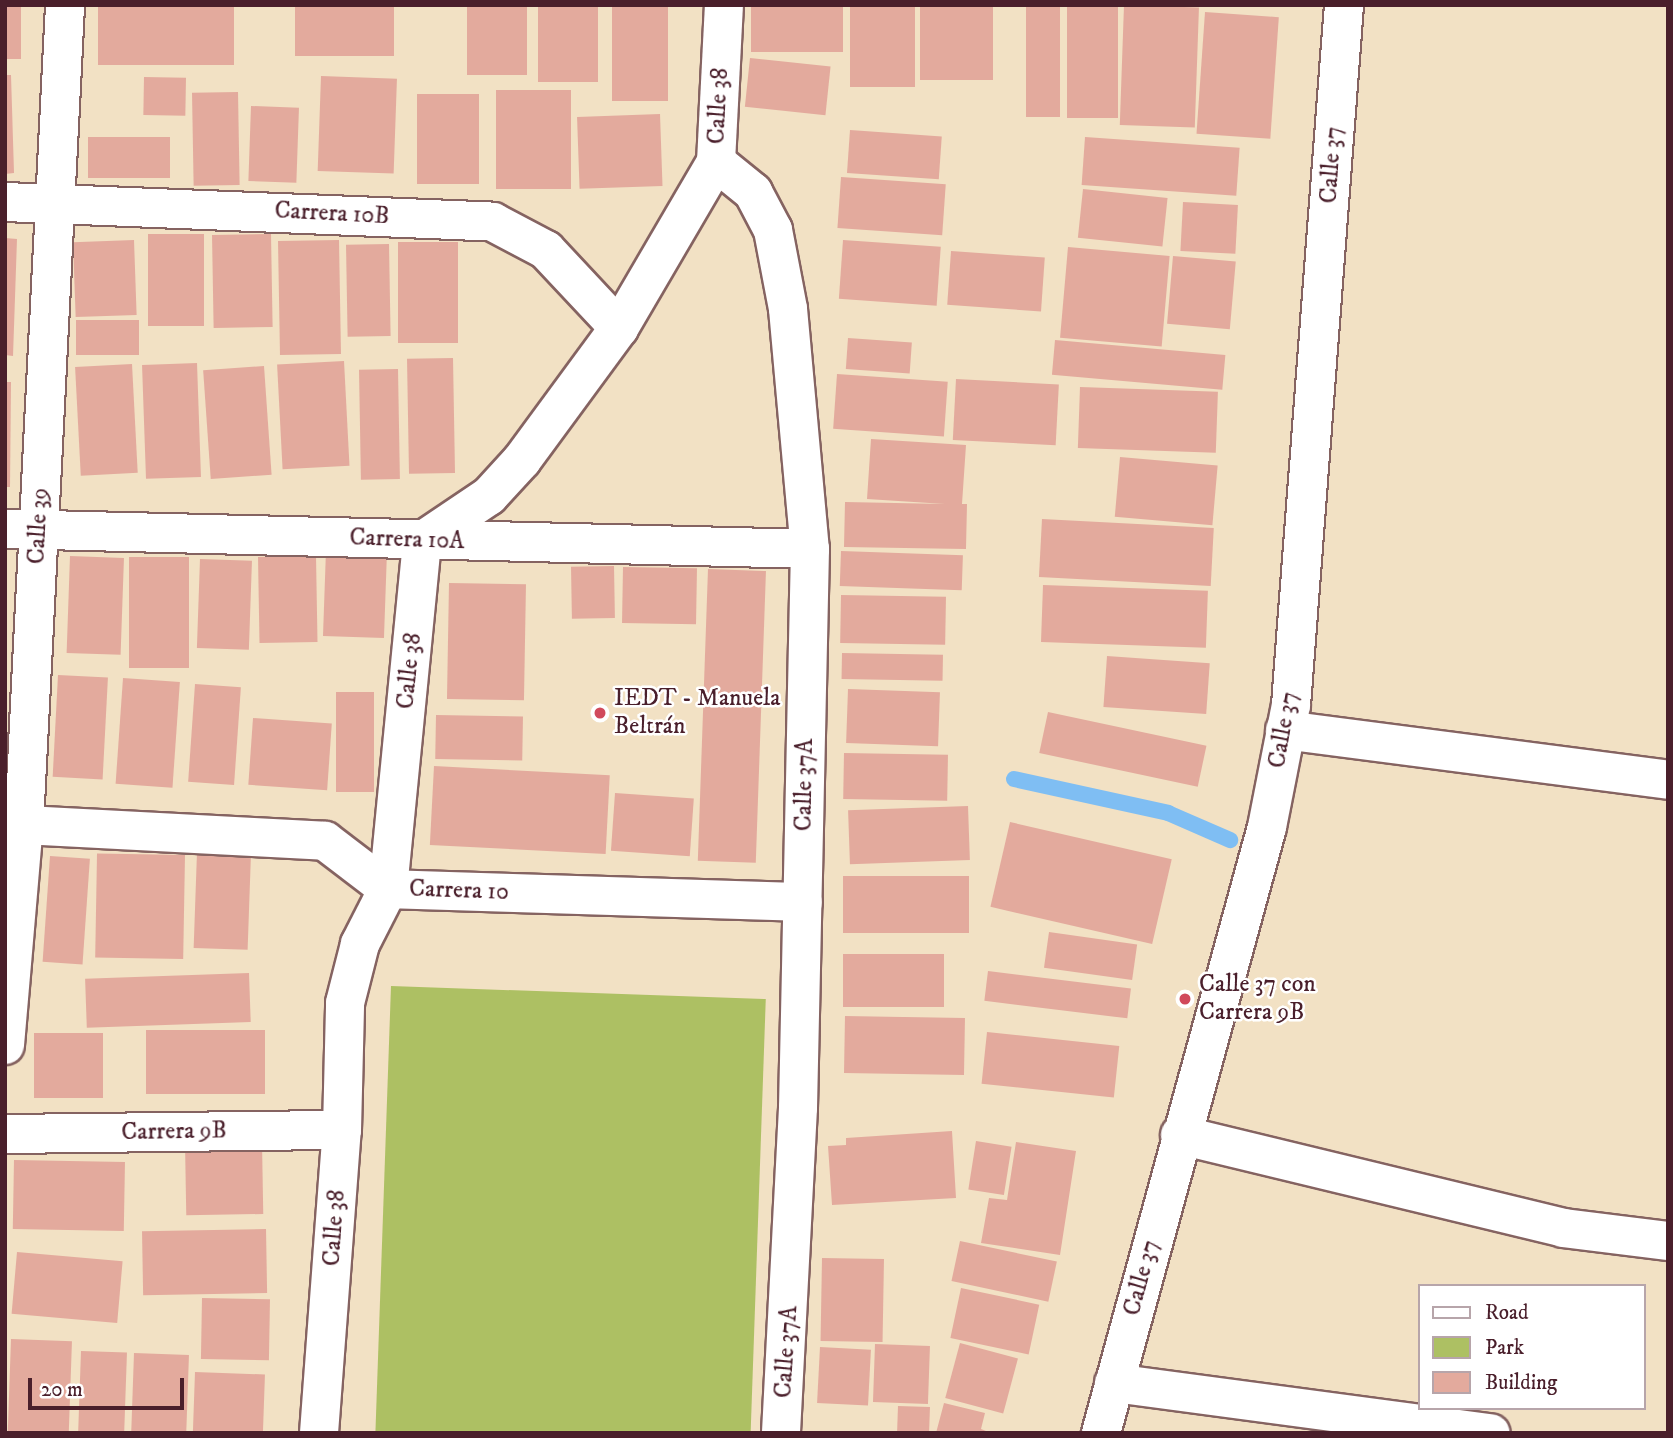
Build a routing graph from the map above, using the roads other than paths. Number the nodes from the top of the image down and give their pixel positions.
1 (65, 5) edge
2 (723, 5) edge
3 (1344, 5) edge
4 (716, 162) junction
5 (53, 201) junction
6 (5, 202) edge
7 (619, 328) junction
8 (22, 529) edge
9 (422, 541) junction
10 (810, 549) junction
11 (1285, 730) junction
12 (1668, 780) edge
13 (15, 824) edge
14 (388, 889) junction
15 (803, 902) junction
16 (5, 1045) edge
17 (342, 1130) junction
18 (5, 1134) edge
19 (1180, 1135) junction
20 (1668, 1241) edge
21 (1114, 1384) junction
22 (319, 1433) edge
23 (781, 1433) edge
24 (1101, 1433) edge
25 (1491, 1433) edge

1 - 5 street, Calle 39
2 - 4 street, Calle 38
3 - 11 street, Calle 37
4 - 7 street, Calle 38
4 - 10 street, Calle 37A
5 - 6 street, Carrera 10B
5 - 7 street, Carrera 10B
5 - 8 street, Calle 39
7 - 9 street, Calle 38
8 - 9 street, Carrera 10A
8 - 13 street, Calle 39
9 - 10 street, Carrera 10A
9 - 14 street, Calle 38
10 - 15 street, Calle 37A
11 - 12 street
11 - 19 street, Calle 37
13 - 14 street, Carrera 10
13 - 16 street, Calle 39
14 - 15 street, Carrera 10
14 - 17 street, Calle 38
15 - 23 street, Calle 37A
17 - 18 street, Carrera 9B
17 - 22 street, Calle 38
19 - 20 street
19 - 21 street, Calle 37
21 - 24 street, Calle 37
21 - 25 street

